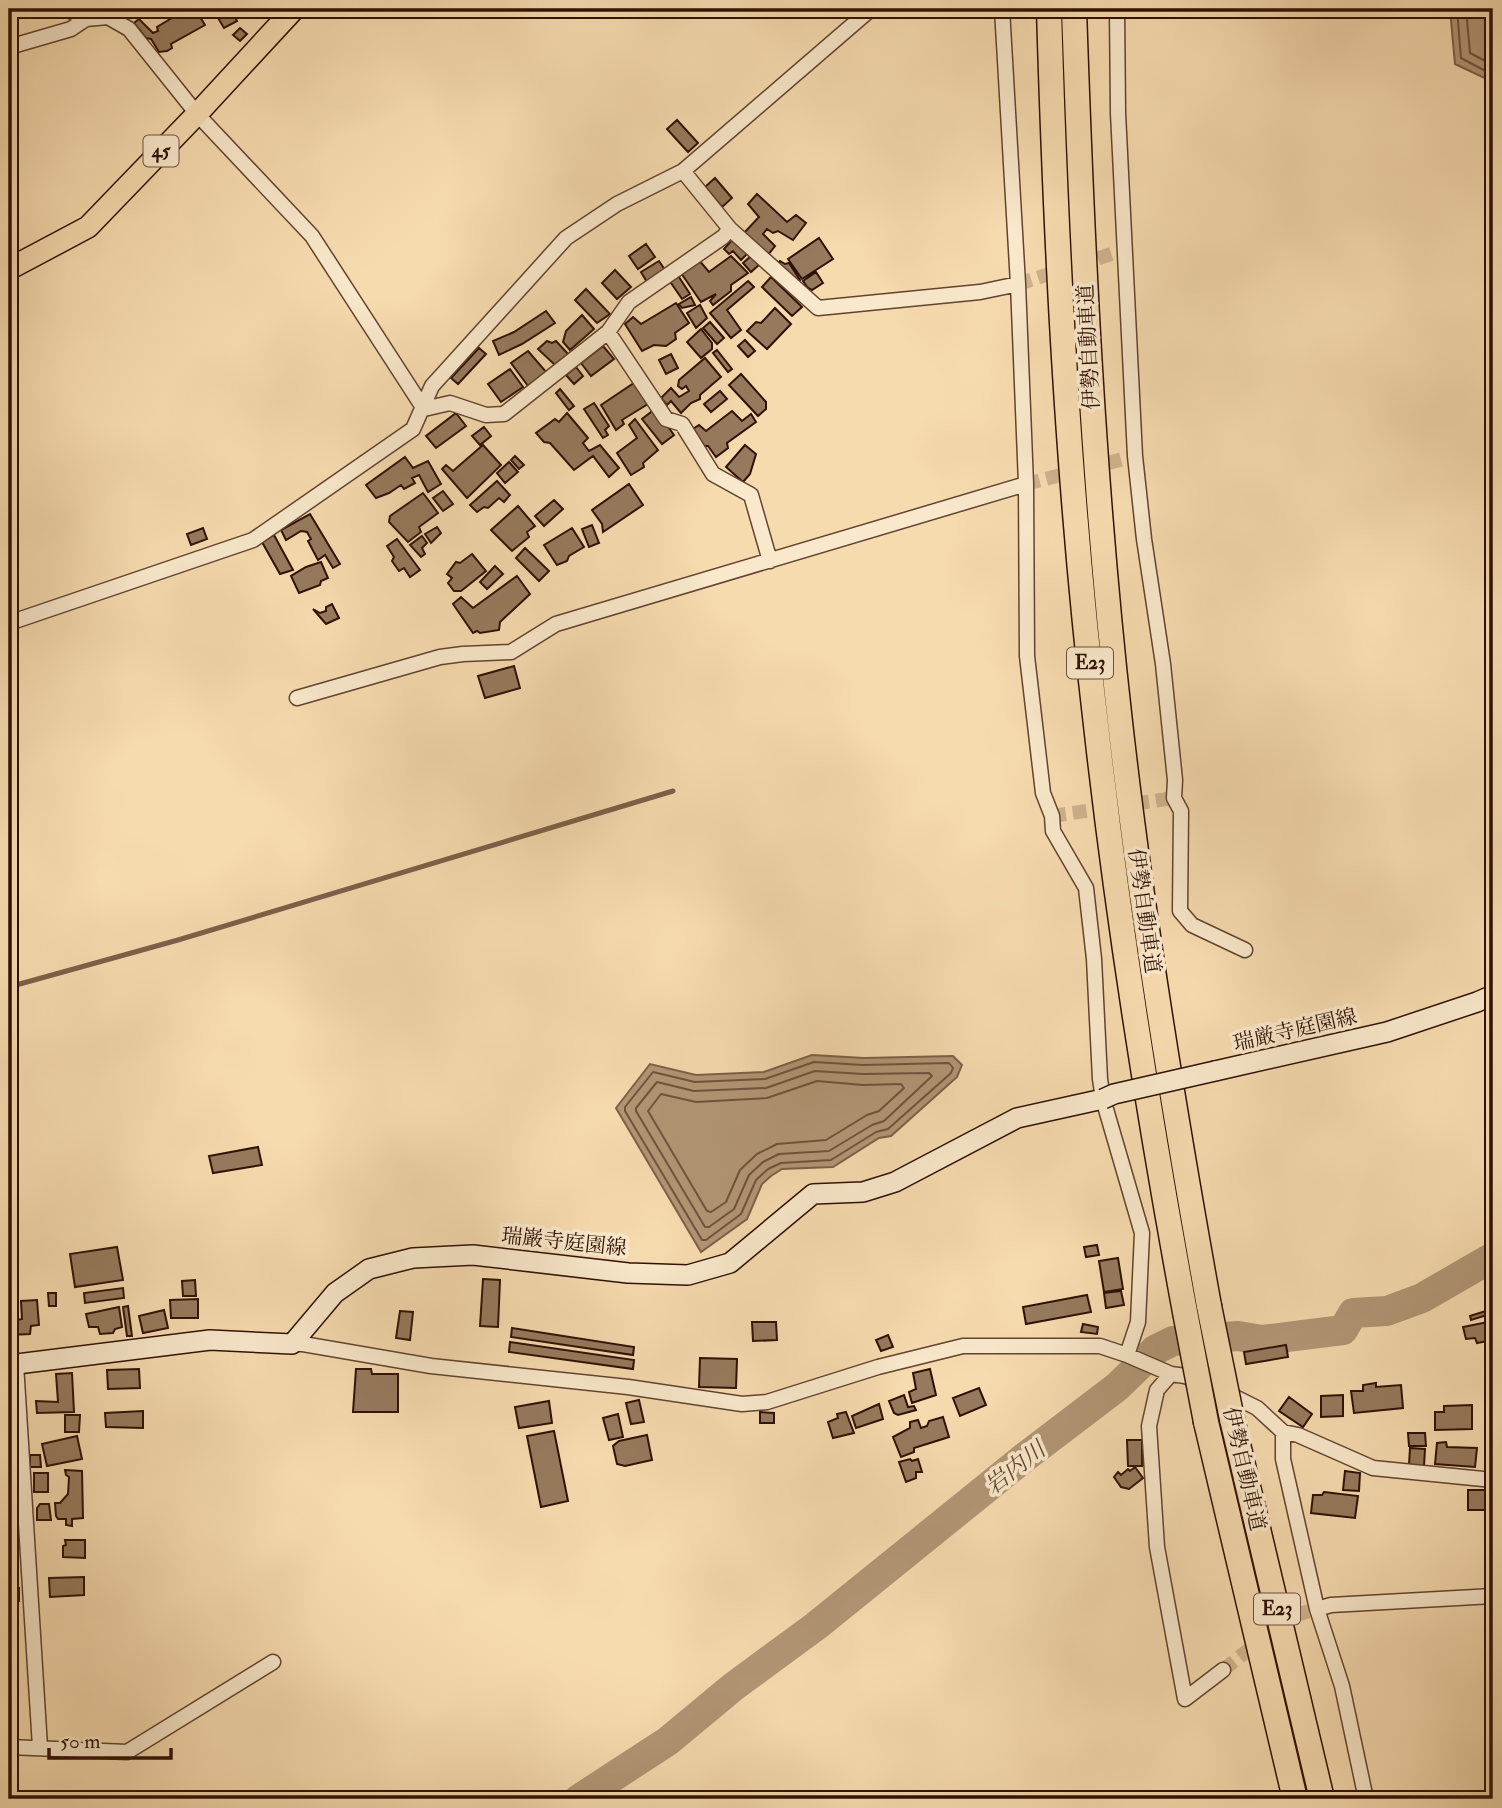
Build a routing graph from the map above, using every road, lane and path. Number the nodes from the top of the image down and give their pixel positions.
1 (71, 9) edge
2 (871, 9) edge
3 (1002, 9) edge
4 (1049, 9) edge
5 (1074, 9) edge
6 (1117, 9) edge
7 (289, 10) edge
8 (110, 13) edge
9 (86, 19) junction
10 (9, 47) edge
11 (197, 114) junction
12 (683, 171) junction
13 (730, 229) junction
14 (9, 269) edge
15 (1018, 284) junction
16 (608, 332) junction
17 (424, 409) junction
18 (1026, 484) junction
19 (770, 561) junction
20 (9, 623) edge
21 (297, 698) dead end
22 (1245, 950) dead end
23 (1493, 995) edge
24 (1103, 1099) junction
25 (1197, 1309) junction
26 (292, 1344) junction
27 (1127, 1354) junction
28 (12, 1364) edge
29 (1171, 1374) junction
30 (1283, 1432) junction
31 (1493, 1480) edge
32 (1232, 1537) junction
33 (1493, 1596) edge
34 (1317, 1609) junction
35 (273, 1662) dead end
36 (1223, 1670) tunnel mouth
37 (9, 1747) edge
38 (40, 1747) junction
39 (1278, 1799) edge
40 (1295, 1799) edge
41 (1322, 1799) edge
42 (1366, 1799) edge

1 - 9 street
2 - 12 street
3 - 15 street
4 - 25 highway, 伊勢自動車道 / E23
5 - 25 highway, 伊勢自動車道 / E23
6 - 22 street
7 - 11 main road, 45
8 - 9 street
8 - 11 street
9 - 10 street
11 - 14 main road, 45
11 - 17 street
12 - 13 street
12 - 17 street
13 - 15 street
13 - 16 street
15 - 18 street
16 - 17 street
16 - 19 street
17 - 20 street
18 - 19 street
18 - 24 street
19 - 21 street
23 - 24 main road, 瑞厳寺庭園線, bridge
24 - 26 main road, 瑞巌寺庭園線
24 - 27 street
25 - 32 highway, 伊勢自動車道 / E23, bridge
25 - 41 highway, 伊勢自動車道 / E23, bridge
26 - 27 street
26 - 28 main road
27 - 29 street
28 - 38 street
29 - 30 street
29 - 36 street
30 - 31 street
30 - 34 street
32 - 39 highway
32 - 40 highway, 伊勢自動車道 / E23
33 - 34 street
34 - 42 street
35 - 38 street
37 - 38 street

